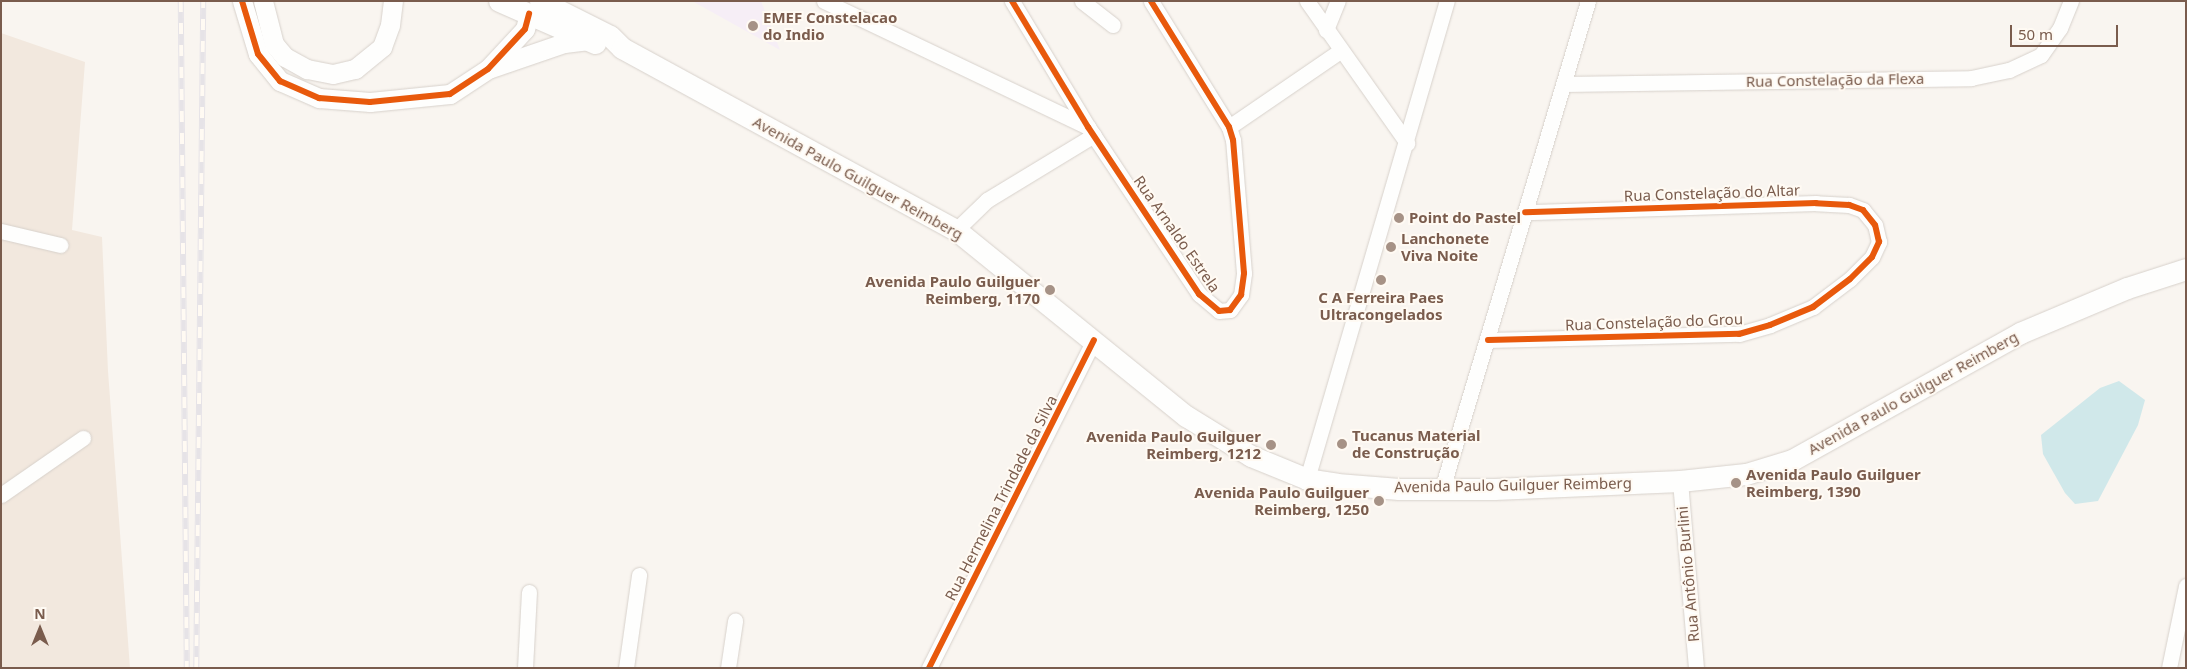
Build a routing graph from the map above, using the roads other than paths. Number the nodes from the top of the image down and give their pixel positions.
1 (242, 1) edge
2 (263, 1) edge
3 (393, 1) edge
4 (499, 1) edge
5 (824, 1) edge
6 (1012, 1) edge
7 (1082, 1) edge
8 (1151, 1) edge
9 (1307, 1) edge
10 (1338, 1) edge
11 (1448, 1) edge
12 (1588, 1) edge
13 (2072, 1) edge
14 (542, 6) edge
15 (1113, 25) dead end
16 (1326, 30) junction
17 (589, 40) junction
18 (622, 48) junction
19 (1340, 52) junction
20 (488, 69) junction
21 (1564, 84) junction
22 (1229, 127) junction
23 (1091, 131) junction
24 (1407, 143) junction
25 (1525, 212) junction
26 (956, 230) junction
27 (1, 231) edge
28 (1879, 242) joint
29 (60, 245) dead end
30 (2186, 269) edge
31 (1094, 340) junction
32 (1488, 340) junction
33 (83, 438) dead end
34 (1307, 478) junction
35 (1680, 481) junction
36 (1442, 489) junction
37 (1, 495) edge
38 (639, 575) dead end
39 (2186, 586) edge
40 (530, 592) dead end
41 (735, 621) dead end
42 (525, 668) edge
43 (626, 668) edge
44 (728, 668) edge
45 (929, 668) edge
46 (1696, 668) edge
47 (2169, 668) edge

1 - 20 street
2 - 3 street
4 - 14 main road, Avenida Paulo Guilguer Reimberg
5 - 23 street
6 - 23 street, Rua Arnaldo Estrela
7 - 15 street
8 - 22 street, Rua Arnaldo Estrela
9 - 16 street
10 - 16 street
11 - 24 street
12 - 21 street
13 - 21 street, Rua Constelação da Flexa
14 - 17 main road, Avenida Paulo Guilguer Reimberg
14 - 18 main road, Avenida Paulo Guilguer Reimberg
14 - 20 street
16 - 19 street
17 - 18 main road, Avenida Paulo Guilguer Reimberg
17 - 20 street
18 - 26 main road, Avenida Paulo Guilguer Reimberg
19 - 22 street
19 - 24 street
21 - 25 street
22 - 23 street, Rua Arnaldo Estrela
23 - 26 street
24 - 34 street
25 - 28 street, Rua Constelação do Altar
25 - 32 street
26 - 31 main road, Avenida Paulo Guilguer Reimberg
27 - 29 street
28 - 32 street, Rua Constelação do Grou
30 - 35 main road, Avenida Paulo Guilguer Reimberg
31 - 34 main road, Avenida Paulo Guilguer Reimberg
31 - 45 street, Rua Hermelina Trindade da Silva
32 - 36 street
33 - 37 street
34 - 36 main road, Avenida Paulo Guilguer Reimberg
35 - 36 main road, Avenida Paulo Guilguer Reimberg
35 - 46 street, Rua Antônio Burlini
38 - 43 street
39 - 47 street
40 - 42 street
41 - 44 street

